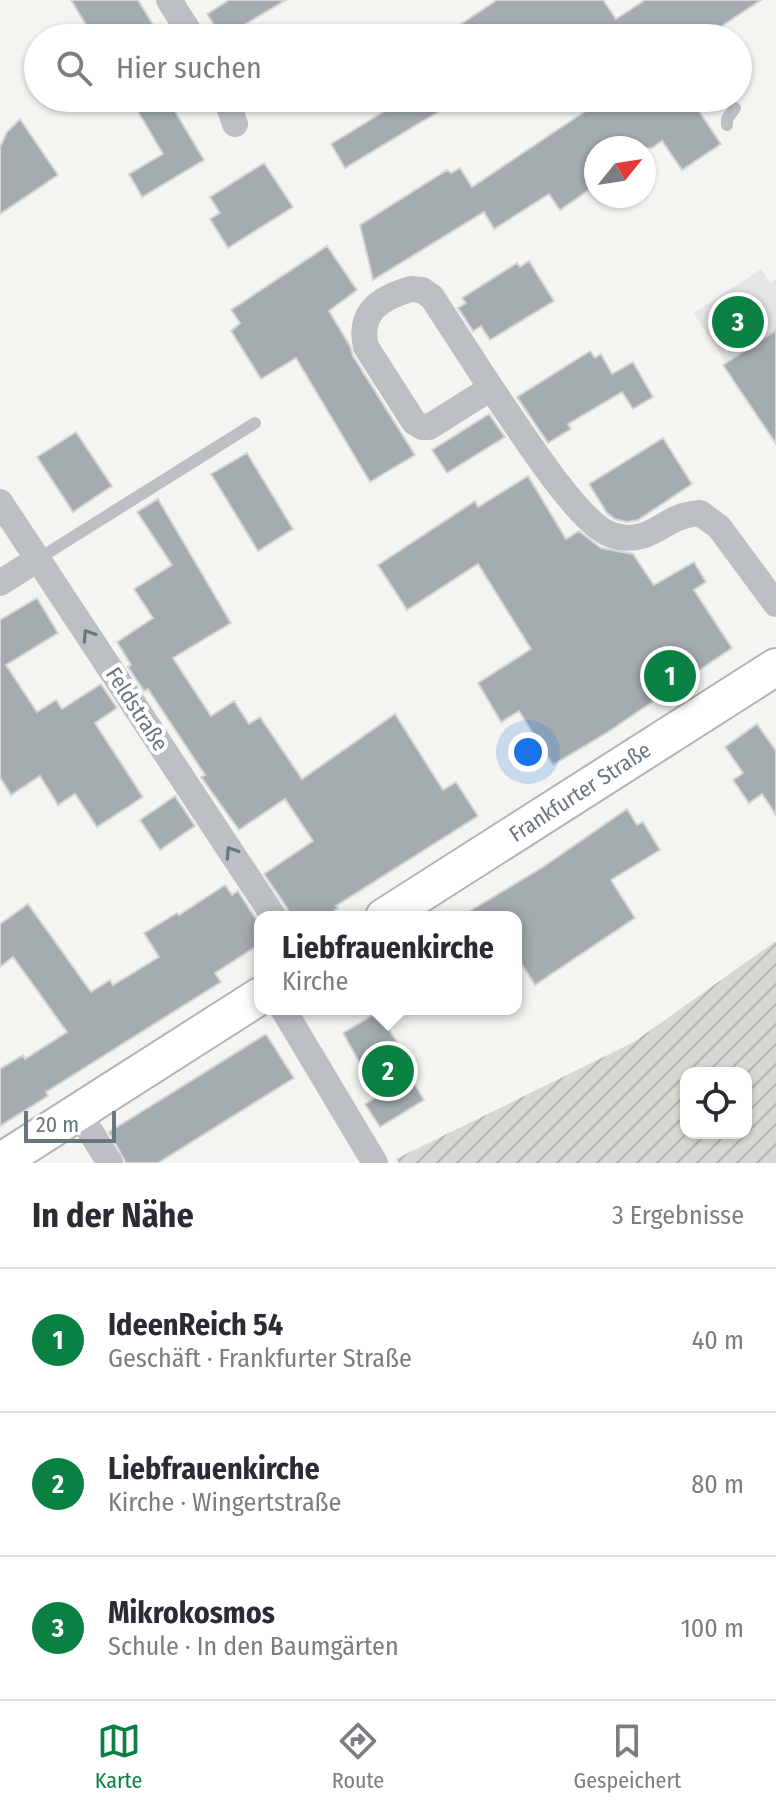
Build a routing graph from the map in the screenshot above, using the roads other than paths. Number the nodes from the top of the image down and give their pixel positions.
1 (169, 0) edge
2 (184, 24) edge
3 (231, 112) edge
4 (732, 112) edge
5 (235, 124) dead end
6 (727, 125) dead end
7 (491, 388) junction
8 (255, 423) dead end
9 (0, 502) edge
10 (38, 559) junction
11 (0, 583) edge
12 (776, 604) edge
13 (776, 667) edge
14 (270, 911) edge
15 (393, 911) edge
16 (254, 1000) edge
17 (287, 1015) edge
18 (78, 1112) junction
19 (0, 1162) edge
20 (110, 1163) edge
21 (375, 1163) edge

1 - 2 street
3 - 5 street
4 - 6 lane
7 - 7 street
7 - 12 street
8 - 10 lane
9 - 10 street, Feldstraße
10 - 11 street
14 -> 10 street, Feldstraße
13 - 15 main road, Frankfurter Straße
16 - 18 main road
17 - 21 street
18 - 19 main road
18 - 20 street

